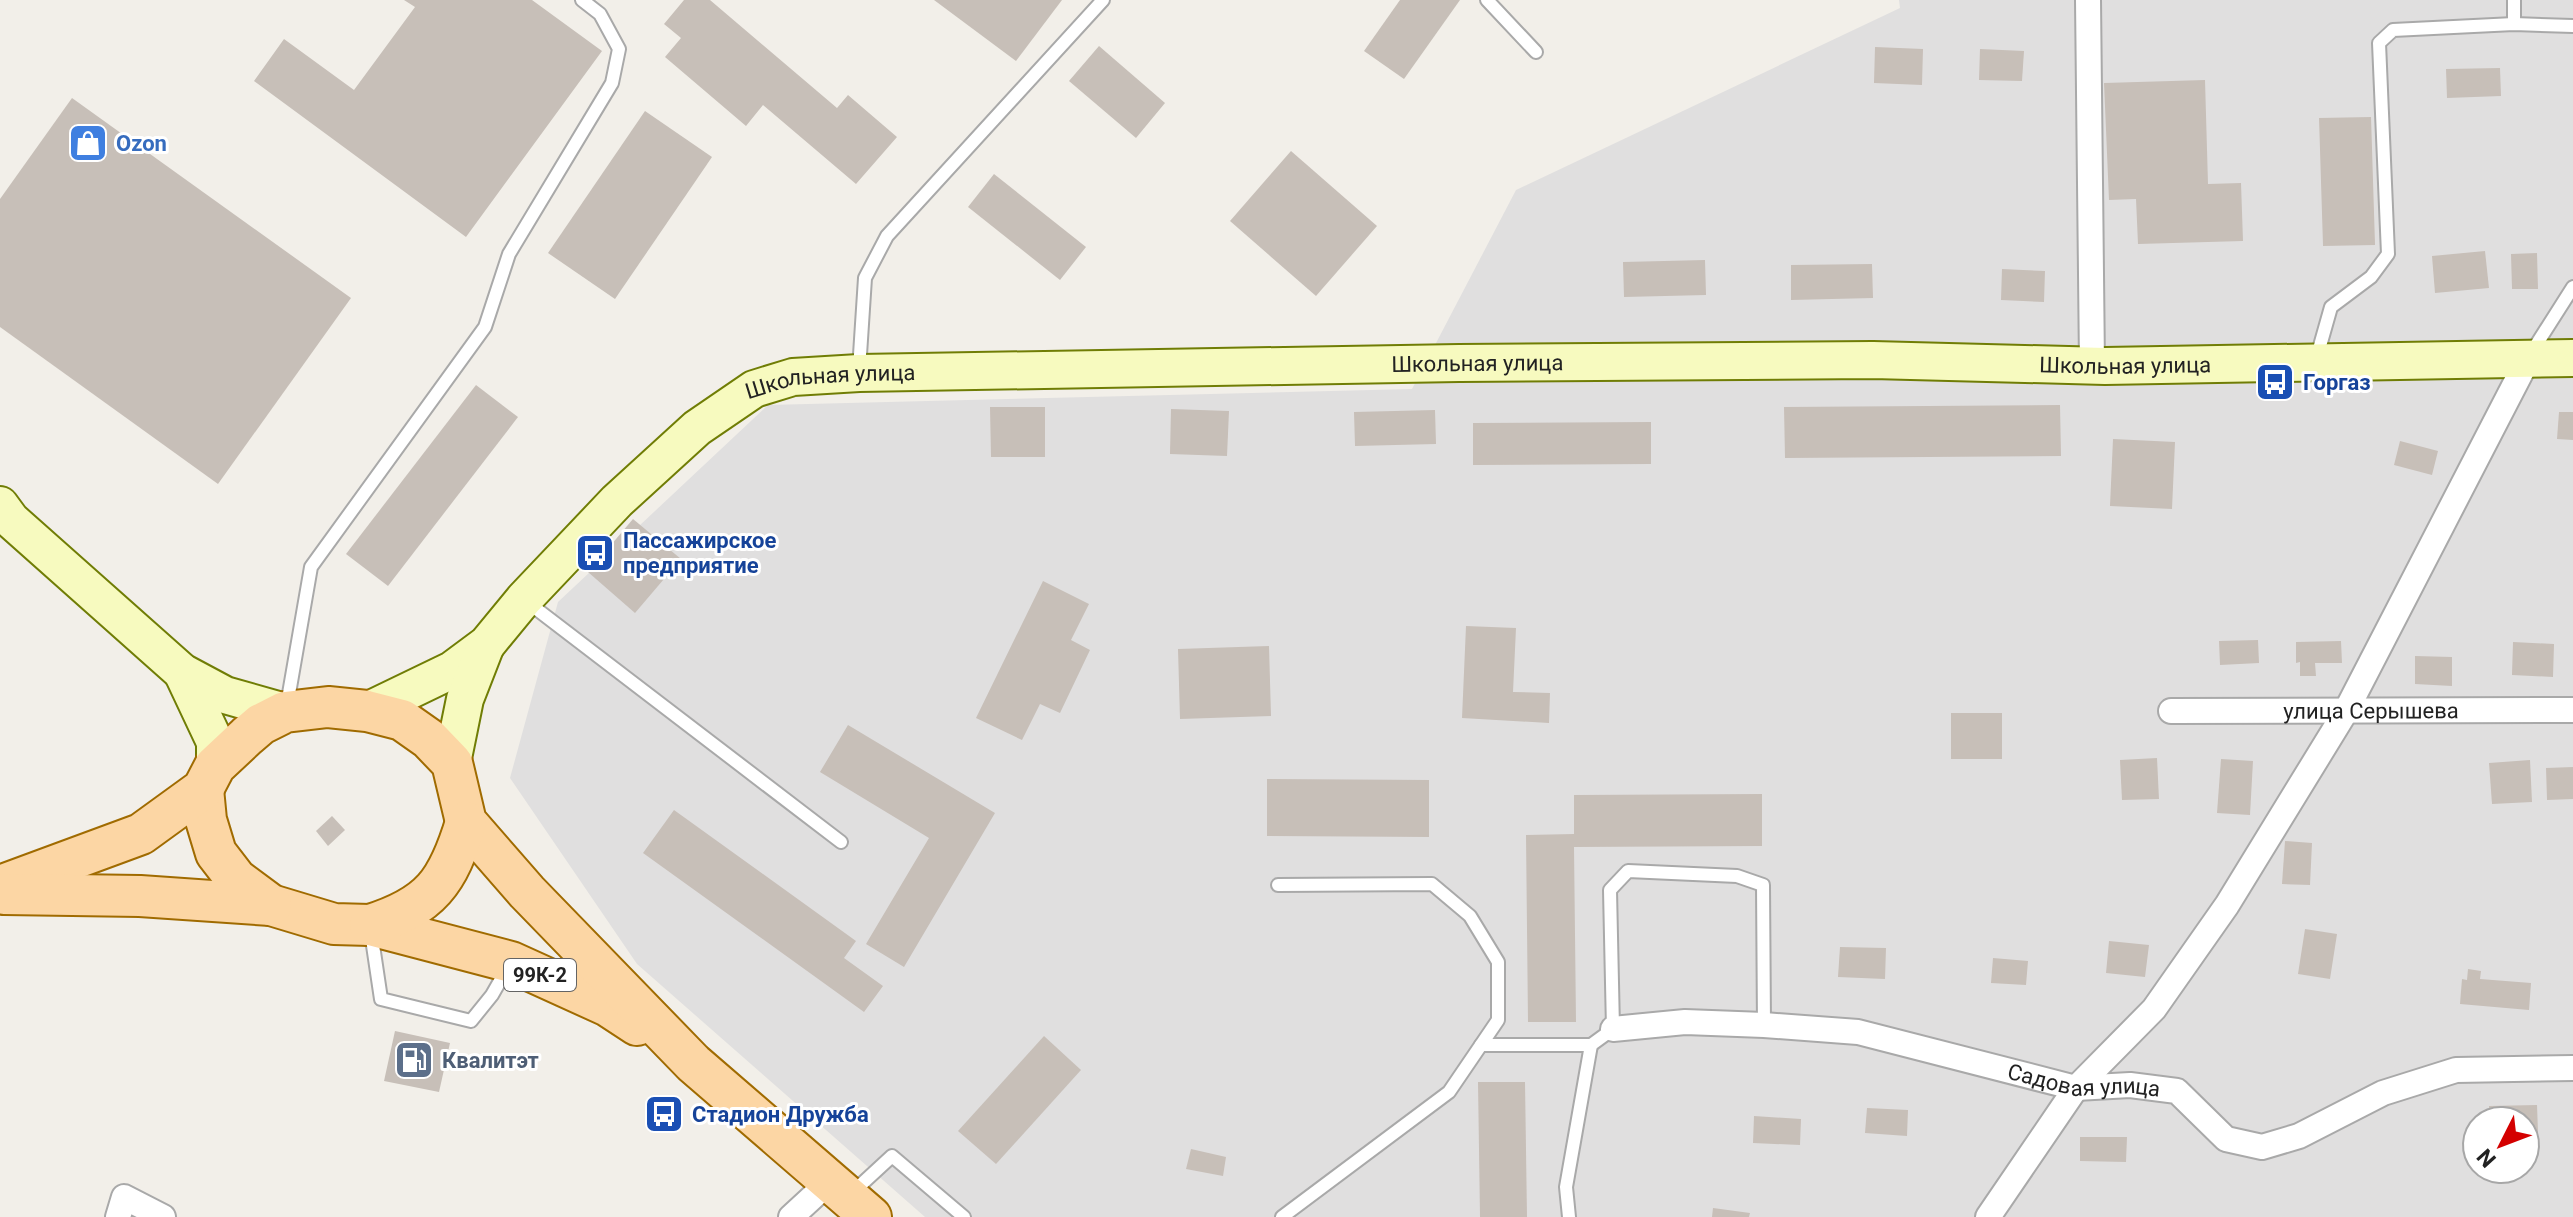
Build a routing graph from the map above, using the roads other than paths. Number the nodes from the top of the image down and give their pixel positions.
1 (582, 0) edge
2 (1103, 0) edge
3 (1487, 0) edge
4 (2088, 0) edge
5 (2514, 0) edge
6 (2514, 24) junction
7 (2573, 26) edge
8 (1536, 52) dead end
9 (2573, 287) edge
10 (2573, 358) edge
11 (2528, 359) junction
12 (2315, 363) junction
13 (2092, 365) junction
14 (859, 373) junction
15 (0, 505) edge
16 (524, 599) junction
17 (487, 644) junction
18 (182, 672) junction
19 (2573, 710) edge
20 (367, 711) junction
21 (2171, 711) dead end
22 (2346, 711) junction
23 (285, 712) junction
24 (452, 763) junction
25 (209, 777) junction
26 (466, 822) junction
27 (841, 842) dead end
28 (1278, 885) dead end
29 (0, 886) edge
30 (0, 894) edge
31 (271, 905) junction
32 (370, 925) junction
33 (511, 962) junction
34 (1764, 1025) junction
35 (1613, 1029) junction
36 (1481, 1045) junction
37 (1591, 1045) junction
38 (693, 1063) junction
39 (2573, 1068) edge
40 (2076, 1088) junction
41 (849, 1199) edge
42 (118, 1217) edge
43 (163, 1217) edge
44 (791, 1217) edge
45 (964, 1217) edge
46 (1282, 1217) edge
47 (1569, 1217) edge
48 (1988, 1217) edge

1 - 23 lane
2 - 14 lane
3 - 8 lane
4 - 13 street
5 - 6 lane
6 - 7 lane
6 - 12 lane
9 - 11 lane
10 - 11 main road, Школьная улица
11 - 12 main road, Школьная улица
11 - 22 street
12 - 13 main road, Школьная улица
13 - 14 main road, Школьная улица
14 - 16 main road, Школьная улица
15 - 18 main road
16 - 17 main road, Школьная улица
16 - 27 lane
17 - 20 main road
17 - 24 main road
18 - 23 main road
18 - 25 main road
19 - 22 street, улица Серышева
20 - 23 main road
20 - 24 main road
21 - 22 street, улица Серышева
22 - 40 street
23 - 25 main road
24 - 26 main road, 99К-2
25 - 29 main road
25 - 31 main road, 99К-2
26 - 32 main road, 99К-2
26 - 38 main road, 99К-2
28 - 36 lane
30 - 31 main road, 99К-2
31 - 32 main road, 99К-2
32 - 33 main road, 99К-2
32 - 33 lane
33 - 38 main road, 99К-2
34 - 35 street, Садовая улица
34 - 35 lane
34 - 40 street, Садовая улица
35 - 37 lane
36 - 37 lane
36 - 46 lane
37 - 47 lane
38 - 41 main road, 99К-2
39 - 40 street, Садовая улица
40 - 48 street
41 - 44 street
41 - 45 lane
42 - 43 street

